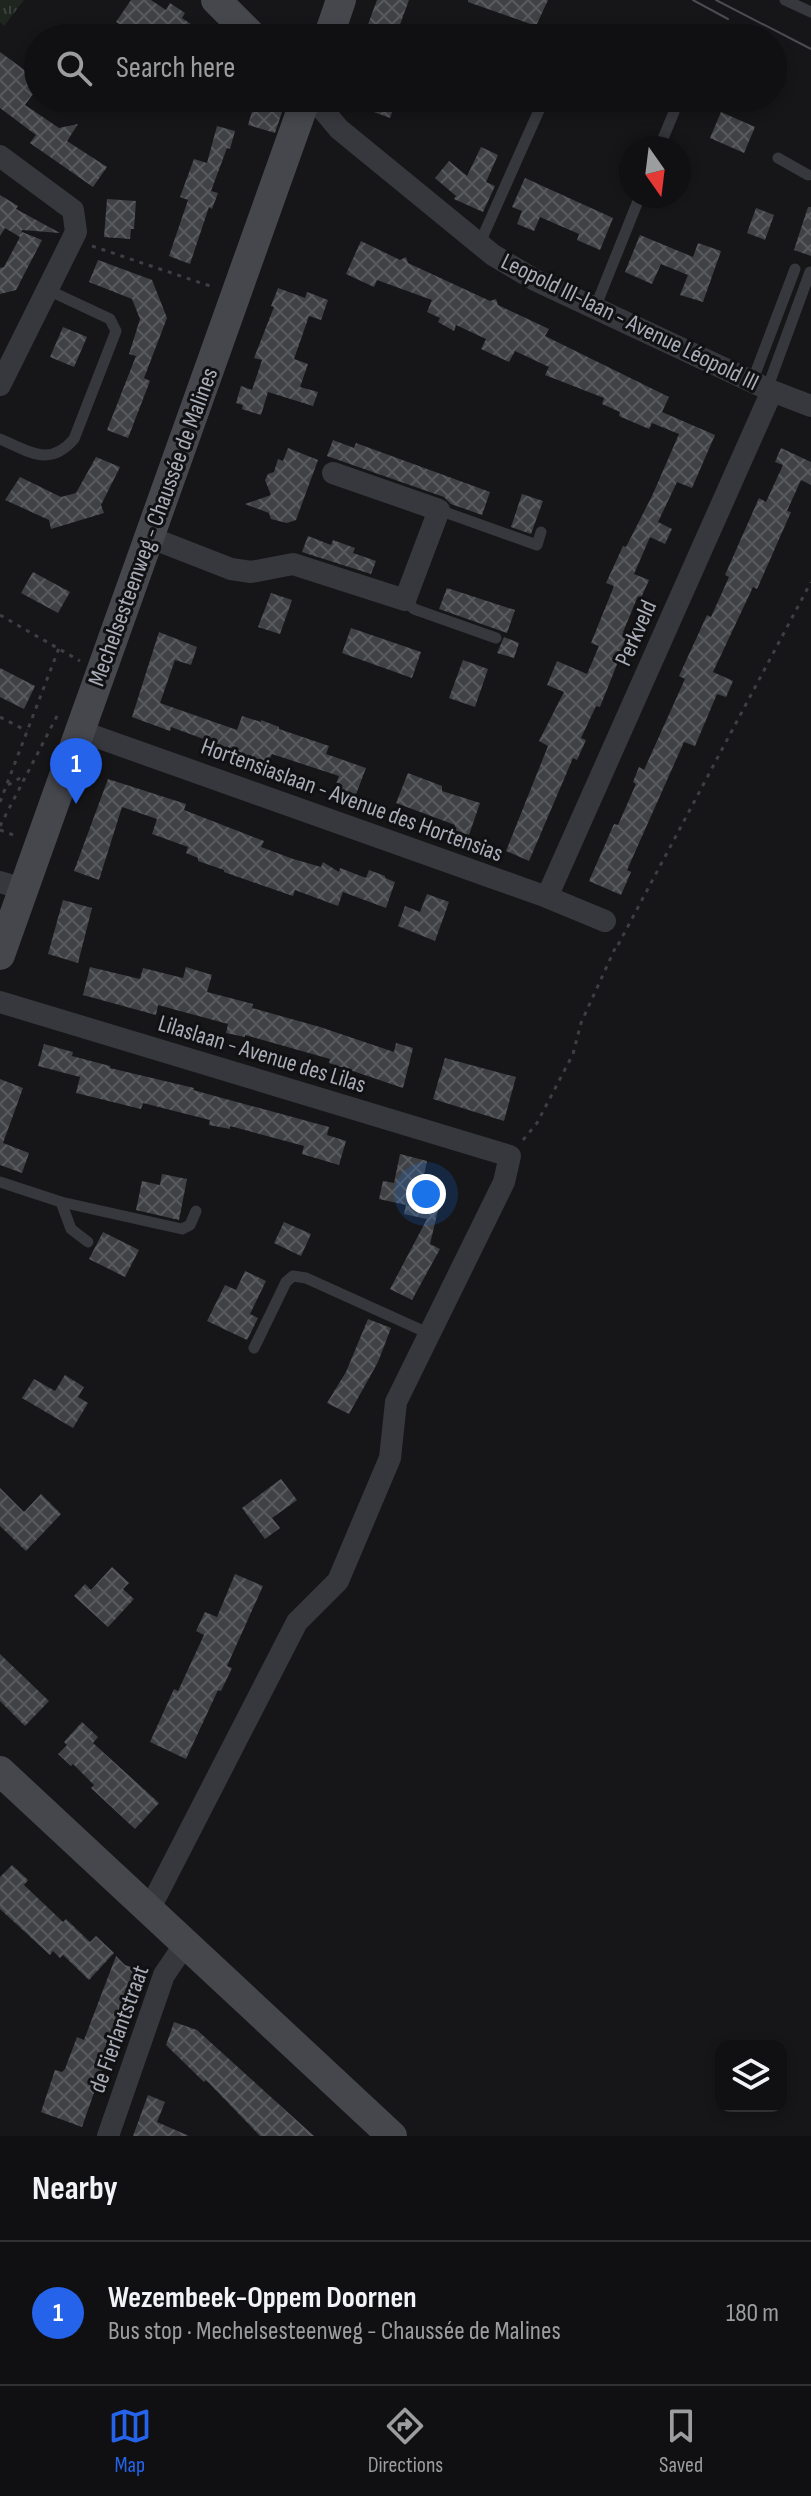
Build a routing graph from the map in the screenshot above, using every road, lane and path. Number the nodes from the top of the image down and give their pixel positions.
1 (216, 0) edge
2 (341, 0) edge
3 (785, 0) edge
4 (811, 12) edge
5 (240, 24) edge
6 (333, 24) edge
7 (301, 112) edge
8 (325, 112) edge
9 (538, 112) edge
10 (674, 112) edge
11 (664, 136) edge
12 (0, 156) edge
13 (778, 158) dead end
14 (809, 173) edge
15 (800, 186) dead end
16 (635, 208) edge
17 (73, 239) junction
18 (479, 245) junction
19 (795, 269) dead end
20 (810, 272) edge
21 (48, 290) junction
22 (236, 295) junction
23 (595, 308) junction
24 (0, 385) edge
25 (764, 388) junction
26 (811, 406) edge
27 (0, 439) edge
28 (333, 473) dead end
29 (439, 510) junction
30 (541, 532) dead end
31 (149, 537) junction
32 (811, 582) edge
33 (405, 600) junction
34 (0, 615) edge
35 (496, 638) dead end
36 (59, 648) junction
37 (86, 663) dead end
38 (63, 705) dead end
39 (0, 717) edge
40 (27, 731) junction
41 (80, 731) junction
42 (25, 775) junction
43 (6, 786) junction
44 (0, 800) edge
45 (0, 828) edge
46 (16, 836) dead end
47 (12, 885) edge
48 (547, 897) junction
49 (6, 918) edge
50 (605, 921) joint
51 (618, 945) junction
52 (0, 955) edge
53 (0, 1002) edge
54 (510, 1156) junction
55 (0, 1182) edge
56 (61, 1202) junction
57 (196, 1211) dead end
58 (88, 1242) dead end
59 (430, 1334) junction
60 (254, 1348) dead end
61 (0, 1771) edge
62 (149, 1910) junction
63 (185, 1944) junction
64 (108, 2136) edge
65 (392, 2136) edge

1 - 5 main road
2 - 6 main road
3 - 4 lane
7 - 22 main road, Mechelsesteenweg - Chaussée de Malines
8 - 18 street, Leopold III-laan - Avenue Léopold III
9 - 18 lane
10 - 11 lane
12 - 17 street
13 - 14 lane
14 - 15 lane
16 - 23 lane
17 - 21 street
17 - 22 path
18 - 23 street, Leopold III-laan - Avenue Léopold III
19 - 25 lane
20 - 25 lane
21 - 24 street
21 - 27 lane
22 - 31 main road, Mechelsesteenweg - Chaussée de Malines
23 - 25 street, Leopold III-laan - Avenue Léopold III
25 - 26 street, Leopold III-laan - Avenue Léopold III
25 - 48 street, Perkveld
28 - 29 street
29 - 30 lane
29 - 33 street
31 - 33 street
31 - 41 main road, Mechelsesteenweg - Chaussée de Malines
32 - 51 path
33 - 35 lane
34 - 36 path
36 - 37 path
36 - 40 path
38 - 42 path
39 - 40 path
40 - 43 path
41 - 47 main road, Mechelsesteenweg - Chaussée de Malines
41 - 48 street, Hortensiaslaan - Avenue des Hortensias
42 - 43 path
42 - 45 path
43 - 44 path
45 - 46 path
47 - 49 main road, Mechelsesteenweg - Chaussée de Malines
48 - 50 street, Hortensiaslaan - Avenue des Hortensias
49 - 52 main road, Mechelsesteenweg - Chaussée de Malines
50 - 51 path
51 - 54 path
53 - 54 street, Lilaslaan - Avenue des Lilas
54 - 59 street
55 - 56 lane
56 - 57 lane
56 - 58 lane
59 - 60 lane
59 - 62 street
61 - 62 main road
62 - 63 main road
63 - 64 street, de Fierlantstraat
63 - 65 main road

